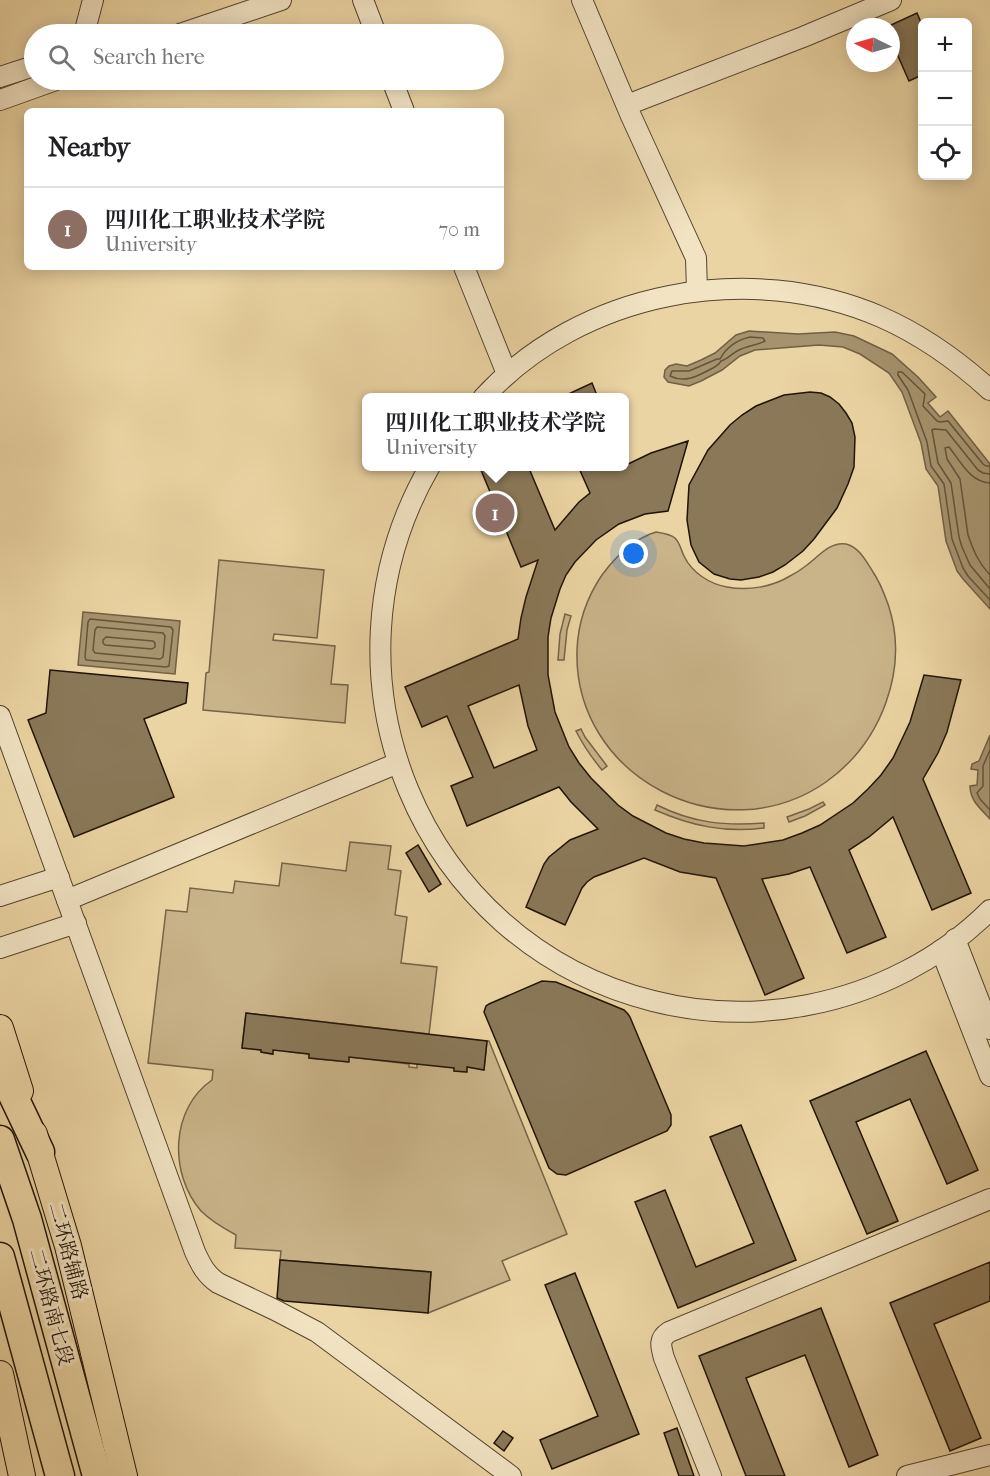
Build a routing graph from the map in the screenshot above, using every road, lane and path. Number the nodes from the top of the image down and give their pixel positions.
1 (93, 0) edge
2 (281, 0) edge
3 (363, 0) edge
4 (582, 0) edge
5 (891, 0) edge
6 (855, 7) edge
7 (87, 24) edge
8 (210, 24) edge
9 (372, 24) edge
10 (24, 69) edge
11 (0, 77) edge
12 (28, 90) edge
13 (396, 90) edge
14 (0, 100) edge
15 (627, 105) junction
16 (403, 108) edge
17 (465, 270) edge
18 (697, 291) junction
19 (507, 374) junction
20 (990, 390) edge
21 (488, 393) edge
22 (428, 471) edge
23 (0, 716) edge
24 (398, 763) junction
25 (59, 877) junction
26 (0, 897) edge
27 (67, 900) junction
28 (990, 910) edge
29 (76, 923) junction
30 (948, 945) junction
31 (0, 948) edge
32 (0, 1028) edge
33 (990, 1029) edge
34 (0, 1068) edge
35 (990, 1076) edge
36 (0, 1140) edge
37 (40, 1152) junction
38 (990, 1199) edge
39 (0, 1257) edge
40 (0, 1374) edge
41 (115, 1440) junction
42 (990, 1455) edge
43 (22, 1476) edge
44 (60, 1476) edge
45 (97, 1476) edge
46 (124, 1476) edge
47 (132, 1476) edge
48 (511, 1476) edge
49 (711, 1476) edge
50 (907, 1476) edge

1 - 7 street
2 - 8 street
3 - 9 street
4 - 15 street
5 - 6 street
6 - 15 street
10 - 11 street
12 - 14 street
13 - 16 street
15 - 18 street
17 - 19 street
18 - 19 street
18 - 20 street
19 - 21 street
22 - 24 street
23 - 25 street
24 - 27 street
24 - 30 street
25 - 26 street
25 - 27 street
27 - 29 street
28 - 30 street
29 - 31 street
29 - 48 street
30 - 33 street
30 - 35 street
32 - 37 main road, 二环路辅路
34 - 37 highway
36 - 45 highway, 二环路南七段
37 - 41 main road, 二环路辅路
38 - 49 street
39 - 44 highway, 二环路南七段
40 - 43 main road
41 - 46 main road, 二环路辅路
41 - 47 main road
42 - 50 street

